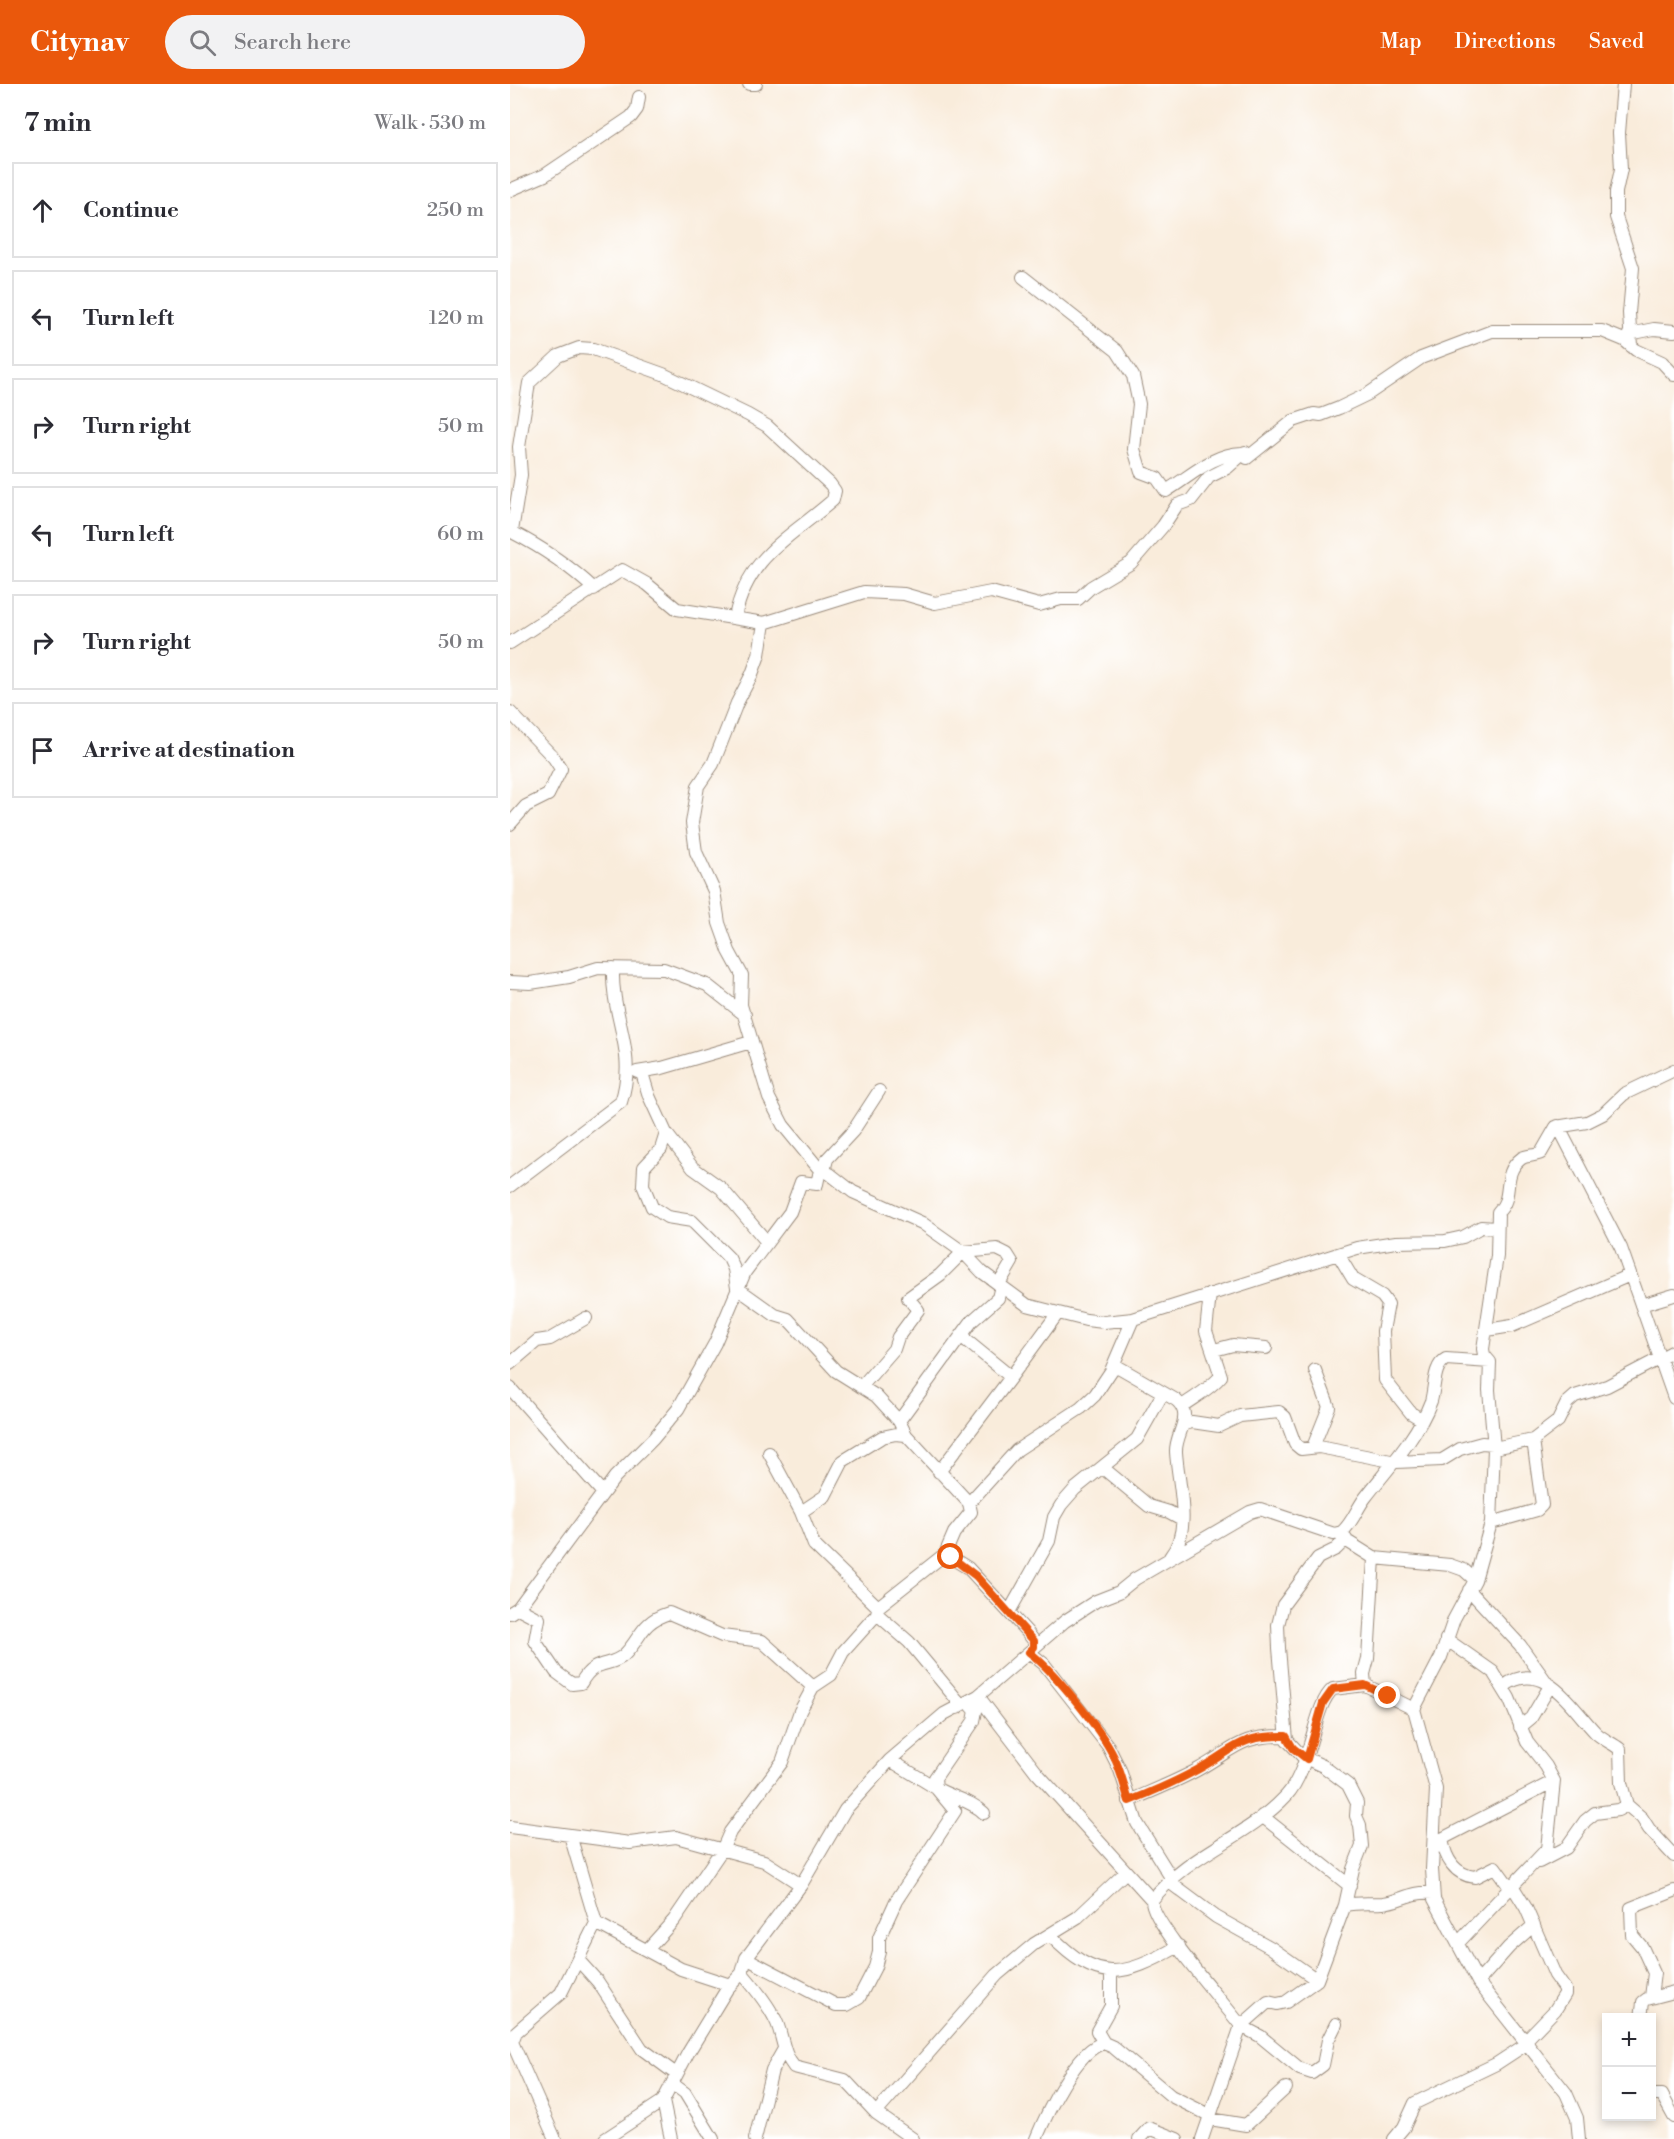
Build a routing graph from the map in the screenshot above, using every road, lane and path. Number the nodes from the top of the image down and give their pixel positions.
1 (749, 84) edge
2 (756, 84) edge
3 (1623, 84) edge
4 (639, 97) dead end
5 (510, 190) edge
6 (1023, 277) dead end
7 (1674, 331) edge
8 (1629, 333) junction
9 (1631, 346) junction
10 (1674, 375) edge
11 (1242, 453) junction
12 (513, 504) edge
13 (511, 531) edge
14 (594, 589) junction
15 (735, 617) junction
16 (764, 623) junction
17 (510, 643) edge
18 (510, 712) edge
19 (510, 824) edge
20 (613, 968) junction
21 (510, 982) edge
22 (745, 1015) junction
23 (751, 1042) junction
24 (628, 1070) junction
25 (1674, 1071) edge
26 (642, 1073) junction
27 (879, 1091) dead end
28 (1558, 1126) junction
29 (666, 1133) junction
30 (822, 1171) junction
31 (510, 1186) edge
32 (1497, 1228) junction
33 (767, 1242) junction
34 (963, 1252) junction
35 (1338, 1254) junction
36 (1630, 1275) junction
37 (1000, 1285) junction
38 (737, 1288) junction
39 (1210, 1294) junction
40 (1674, 1295) edge
41 (1641, 1305) junction
42 (1058, 1313) junction
43 (586, 1317) dead end
44 (1133, 1319) junction
45 (1487, 1330) junction
46 (962, 1337) junction
47 (1266, 1348) dead end
48 (1214, 1350) junction
49 (1674, 1351) edge
50 (1660, 1358) junction
51 (1490, 1362) junction
52 (510, 1365) edge
53 (1112, 1368) junction
54 (1315, 1370) dead end
55 (1011, 1377) junction
56 (510, 1388) edge
57 (861, 1388) junction
58 (1163, 1393) junction
59 (1674, 1398) edge
60 (1182, 1406) junction
61 (1421, 1419) junction
62 (899, 1421) junction
63 (1185, 1425) junction
64 (906, 1435) junction
65 (1533, 1440) junction
66 (1493, 1446) junction
67 (1313, 1447) junction
68 (769, 1453) dead end
69 (1396, 1461) junction
70 (1103, 1468) junction
71 (939, 1472) junction
72 (603, 1492) junction
73 (969, 1503) junction
74 (801, 1512) junction
75 (1182, 1520) junction
76 (1491, 1524) junction
77 (1344, 1536) junction
78 (945, 1554) junction
79 (1374, 1558) junction
80 (1167, 1561) junction
81 (1472, 1585) junction
82 (878, 1610) junction
83 (514, 1611) edge
84 (1009, 1612) junction
85 (1446, 1639) junction
86 (1032, 1650) junction
87 (1365, 1685) junction
88 (1548, 1685) junction
89 (813, 1687) junction
90 (1503, 1688) junction
91 (968, 1702) junction
92 (1414, 1709) junction
93 (1520, 1727) junction
94 (1286, 1736) junction
95 (1307, 1759) junction
96 (890, 1760) junction
97 (1554, 1780) junction
98 (936, 1788) junction
99 (1129, 1801) junction
100 (1627, 1805) junction
101 (984, 1813) dead end
102 (1262, 1816) junction
103 (513, 1829) edge
104 (570, 1835) junction
105 (1438, 1841) junction
106 (723, 1848) junction
107 (1674, 1856) edge
108 (1534, 1862) junction
109 (1126, 1872) junction
110 (1170, 1880) junction
111 (801, 1885) junction
112 (1350, 1886) junction
113 (1512, 1888) junction
114 (1674, 1891) edge
115 (1433, 1893) junction
116 (1152, 1900) junction
117 (1345, 1905) junction
118 (597, 1923) junction
119 (1533, 1925) junction
120 (1050, 1935) junction
121 (1458, 1943) junction
122 (1179, 1946) junction
123 (646, 1950) junction
124 (746, 1958) junction
125 (579, 1962) junction
126 (1111, 1972) junction
127 (742, 1973) junction
128 (1317, 1980) junction
129 (1478, 1982) junction
130 (730, 1985) junction
131 (1674, 1992) edge
132 (1651, 1997) junction
133 (1642, 2013) edge
134 (1336, 2024) dead end
135 (1241, 2026) junction
136 (512, 2033) edge
137 (1527, 2042) junction
138 (1104, 2043) junction
139 (784, 2049) junction
140 (675, 2079) junction
141 (1286, 2088) dead end
142 (1656, 2095) edge
143 (663, 2102) junction
144 (876, 2113) junction
145 (1210, 2117) junction
146 (1674, 2117) edge
147 (555, 2139) edge
148 (605, 2139) edge
149 (671, 2139) edge
150 (713, 2139) edge
151 (755, 2139) edge
152 (914, 2139) edge
153 (1036, 2139) edge
154 (1139, 2139) edge
155 (1177, 2139) edge
156 (1202, 2139) edge
157 (1394, 2139) edge
158 (1579, 2139) edge

1 - 2 street
3 - 8 street
4 - 5 street
6 - 11 street
7 - 8 street
8 - 9 street
9 - 10 street
9 - 11 street
11 - 16 street
12 - 13 street
12 - 15 street
13 - 14 street
14 - 15 street
14 - 17 street
15 - 16 street
16 - 22 street
18 - 19 street
20 - 21 street
20 - 22 street
20 - 24 street
22 - 23 street
23 - 26 street
23 - 30 street
24 - 26 street
24 - 31 street
25 - 28 street
26 - 29 street
27 - 30 street
28 - 32 street
28 - 36 street
29 - 33 street
29 - 38 street
30 - 33 street
30 - 34 street
32 - 35 street
32 - 45 street
33 - 38 street
34 - 37 street
34 - 37 street
34 - 57 street
35 - 39 street
35 - 61 street
36 - 41 street
36 - 45 street
37 - 42 street
37 - 46 street
38 - 57 street
38 - 72 street
39 - 44 street
39 - 48 street
40 - 41 street
41 - 50 street
42 - 44 street
42 - 55 street
43 - 52 street
44 - 53 street
45 - 51 street
46 - 55 street
46 - 62 street
47 - 48 street
48 - 60 street
49 - 50 street
50 - 59 street
50 - 65 street
51 - 61 street
51 - 66 street
53 - 58 street
53 - 73 street
54 - 67 street
55 - 71 street
56 - 72 street
57 - 62 street
58 - 60 street
58 - 70 street
60 - 63 street
61 - 69 street
62 - 64 street
63 - 67 street
63 - 75 street
64 - 71 street
64 - 74 street
65 - 66 street
65 - 76 street
66 - 69 street
66 - 76 street
67 - 69 street
68 - 74 street
69 - 77 street
70 - 75 street
70 - 84 street
71 - 73 street
72 - 83 street
73 - 78 street
74 - 82 street
75 - 80 street
76 - 81 street
77 - 79 street
77 - 80 street
77 - 94 street
78 - 82 street
78 - 84 street
79 - 81 street
79 - 87 street
80 - 86 street
81 - 85 street
81 - 88 street
82 - 89 street
82 - 91 street
83 - 89 street
84 - 86 street
85 - 90 street
85 - 92 street
86 - 91 street
86 - 99 street
87 - 92 street
87 - 95 street
88 - 90 street
88 - 93 street
88 - 100 street
89 - 106 street
90 - 93 street
91 - 96 street
91 - 98 street
91 - 109 street
92 - 105 street
93 - 97 street
94 - 95 street
94 - 99 street
95 - 102 street
95 - 112 street
96 - 98 street
96 - 111 street
97 - 105 street
97 - 108 street
98 - 101 street
98 - 124 street
99 - 110 street
100 - 107 street
100 - 108 street
102 - 110 street
102 - 112 street
103 - 104 street
104 - 106 street
104 - 118 street
105 - 113 street
105 - 115 street
106 - 111 street
106 - 123 street
108 - 113 street
109 - 116 street
109 - 120 street
110 - 116 street
110 - 128 street
111 - 124 street
112 - 117 street
113 - 119 street
113 - 121 street
114 - 132 street
115 - 117 street
115 - 121 street
116 - 122 street
117 - 128 street
118 - 123 street
118 - 125 street
119 - 129 street
119 - 137 street
120 - 126 street
120 - 144 street
121 - 129 street
122 - 126 street
122 - 135 street
123 - 130 street
124 - 127 street
125 - 136 street
125 - 140 street
126 - 138 street
127 - 130 street
127 - 139 street
128 - 135 street
129 - 137 street
130 - 140 street
131 - 132 street
132 - 133 street
134 - 135 street
135 - 145 street
136 - 147 street
137 - 157 street
137 - 158 street
138 - 145 street
138 - 153 street
139 - 144 street
139 - 151 street
140 - 143 street
140 - 150 street
141 - 145 street
142 - 146 street
143 - 148 street
143 - 149 street
144 - 152 street
145 - 156 street
154 - 155 street

